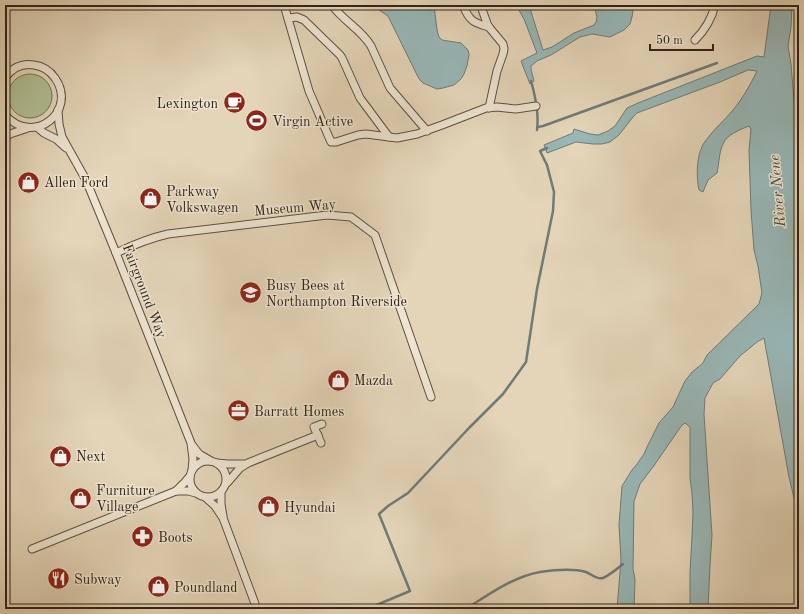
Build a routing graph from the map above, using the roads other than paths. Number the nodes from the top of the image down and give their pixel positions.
1 (284, 5) edge
2 (332, 5) edge
3 (463, 5) edge
4 (481, 5) edge
5 (715, 5) edge
6 (288, 18) junction
7 (490, 27) junction
8 (696, 40) dead end
9 (14, 69) junction
10 (5, 70) edge
11 (5, 78) edge
12 (536, 106) dead end
13 (489, 108) junction
14 (58, 110) junction
15 (5, 115) edge
16 (33, 128) junction
17 (427, 131) junction
18 (388, 137) junction
19 (5, 138) edge
20 (69, 150) junction
21 (116, 253) junction
22 (431, 397) dead end
23 (322, 424) dead end
24 (318, 435) junction
25 (190, 443) junction
26 (321, 444) dead end
27 (214, 462) junction
28 (248, 463) junction
29 (191, 473) junction
30 (227, 483) junction
31 (176, 491) junction
32 (196, 493) junction
33 (221, 493) junction
34 (205, 498) junction
35 (223, 518) junction
36 (32, 549) dead end
37 (257, 609) edge

1 - 6 street
2 - 17 street
3 - 7 street
4 - 7 street
5 - 8 street
6 - 18 street
6 - 18 street
7 - 13 street
9 - 10 street
9 - 11 street
9 - 14 street
12 - 13 street
13 - 17 street
14 - 16 street
14 - 20 street
15 - 16 street
16 - 19 street
16 - 20 street
17 - 18 street
20 - 21 street, Fairground Way
21 - 22 street, Museum Way
21 - 25 street, Fairground Way
23 - 24 street
24 - 26 street
24 - 28 street
25 - 27 street
25 - 29 street
27 - 28 street
27 - 29 street
27 - 30 street
28 - 30 street
29 - 31 street
29 - 32 street
30 - 33 street
31 - 32 street
31 - 36 street
32 - 34 street
33 - 34 street
33 - 35 street
34 - 35 street
35 - 37 street

